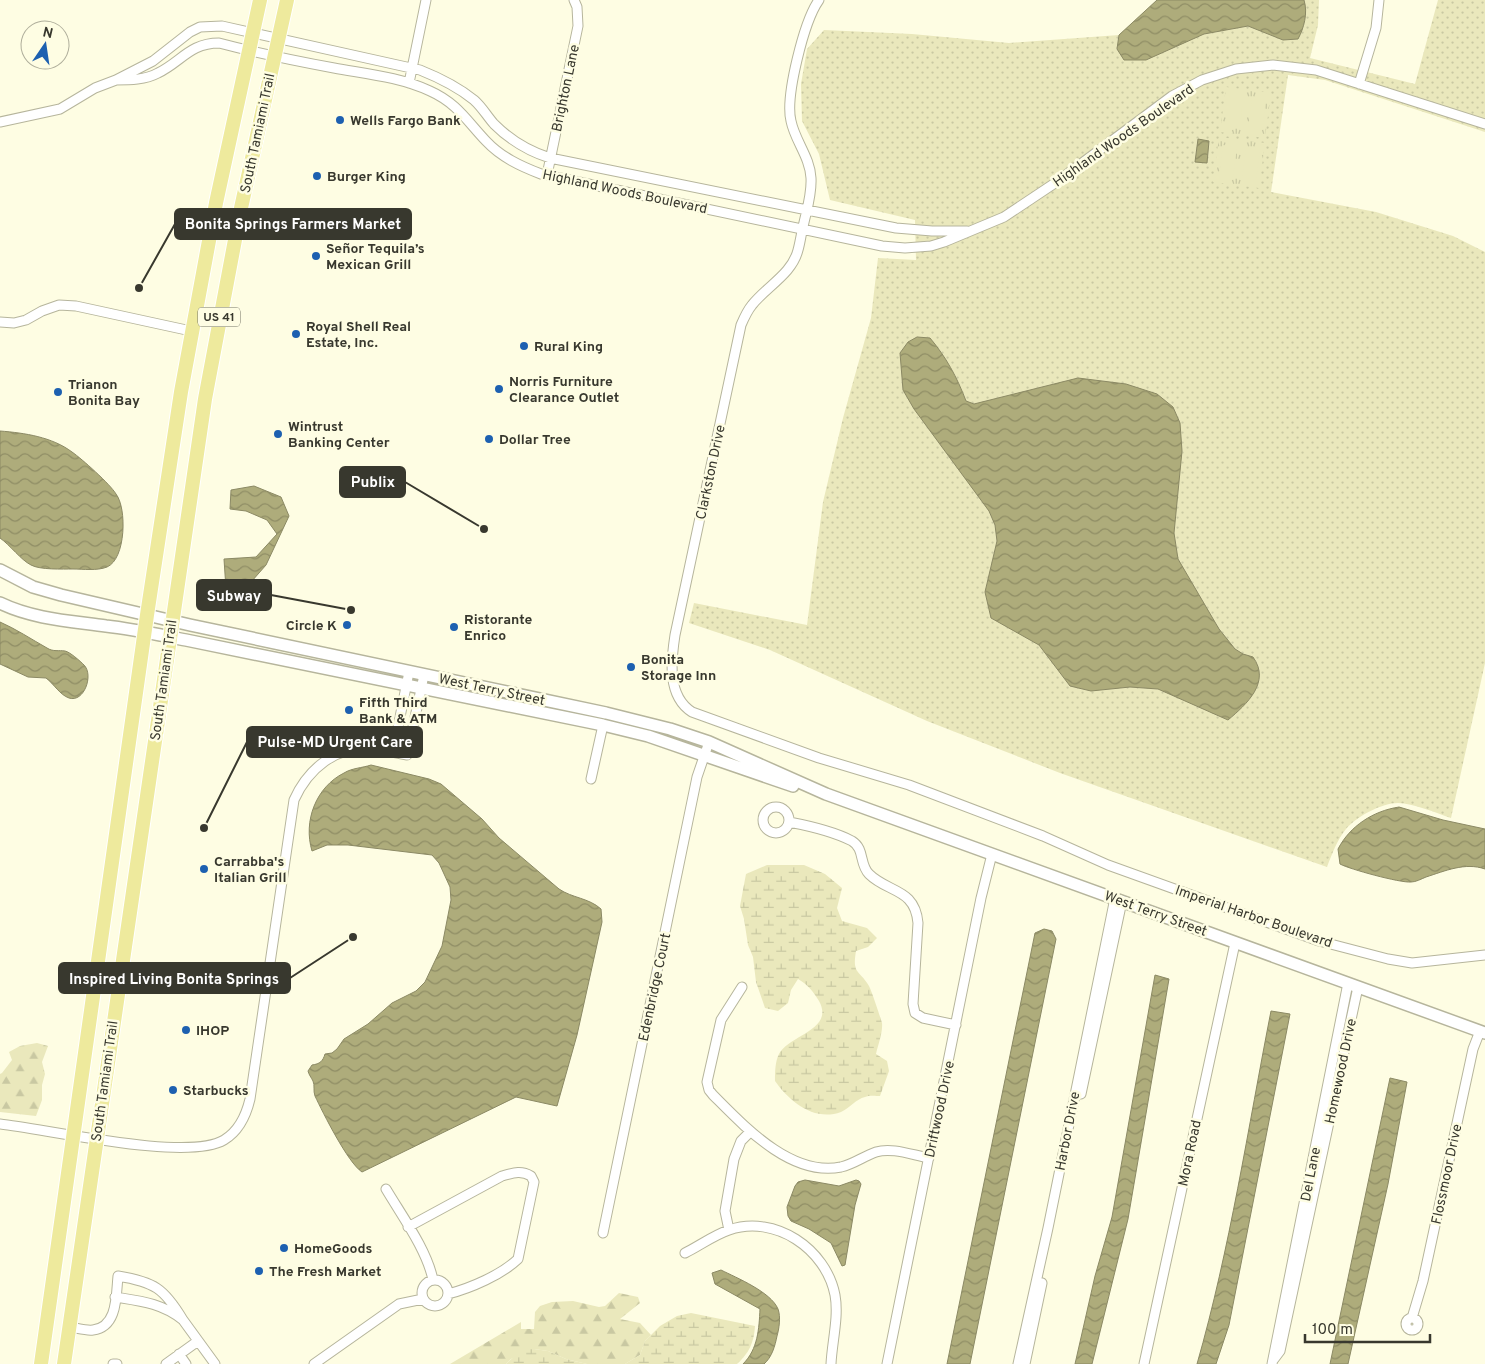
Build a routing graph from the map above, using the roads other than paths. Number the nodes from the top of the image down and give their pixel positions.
1 (260, 0) edge
2 (287, 0) edge
3 (426, 0) edge
4 (574, 0) edge
5 (819, 0) edge
6 (1380, 0) edge
7 (253, 33) junction
8 (278, 39) junction
9 (249, 51) junction
10 (274, 56) junction
11 (412, 68) junction
12 (116, 80) junction
13 (409, 83) junction
14 (1360, 84) junction
15 (0, 122) edge
16 (1485, 124) edge
17 (550, 158) junction
18 (547, 175) junction
19 (807, 209) junction
20 (802, 229) junction
21 (972, 230) junction
22 (0, 322) edge
23 (191, 331) junction
24 (0, 570) edge
25 (0, 604) edge
26 (147, 614) junction
27 (172, 621) junction
28 (144, 632) junction
29 (169, 636) junction
30 (409, 672) junction
31 (424, 675) junction
32 (406, 686) junction
33 (421, 689) junction
34 (602, 725) junction
35 (709, 742) junction
36 (392, 752) junction
37 (704, 755) junction
38 (591, 779) dead end
39 (826, 794) junction
40 (789, 822) dead end
41 (1031, 831) joint
42 (992, 854) junction
43 (1118, 899) junction
44 (1235, 943) junction
45 (1485, 954) edge
46 (1353, 985) junction
47 (742, 987) dead end
48 (956, 1025) junction
49 (1482, 1032) edge
50 (0, 1124) edge
51 (750, 1132) junction
52 (74, 1135) junction
53 (96, 1138) junction
54 (929, 1158) junction
55 (386, 1189) dead end
56 (408, 1228) junction
57 (728, 1230) junction
58 (603, 1233) dead end
59 (685, 1253) dead end
60 (433, 1280) junction
61 (448, 1294) junction
62 (115, 1298) junction
63 (423, 1299) junction
64 (1412, 1318) dead end
65 (182, 1320) junction
66 (69, 1327) junction
67 (198, 1341) junction
68 (179, 1354) junction
69 (1273, 1362) edge
70 (41, 1364) edge
71 (64, 1364) edge
72 (166, 1364) edge
73 (186, 1364) edge
74 (215, 1364) edge
75 (314, 1364) edge
76 (831, 1364) edge
77 (887, 1364) edge
78 (1018, 1364) edge
79 (1025, 1364) edge
80 (1144, 1364) edge

1 - 7 main road, South Tamiami Trail / US 41
2 - 8 main road, South Tamiami Trail / US 41
3 - 11 street
4 - 17 street, Brighton Lane
5 - 19 street, Clarkston Drive
6 - 14 street
7 - 8 street, Highland Woods Boulevard
7 - 9 main road, South Tamiami Trail / US 41
7 - 12 street, Highland Woods Boulevard
8 - 10 main road, South Tamiami Trail / US 41
8 - 11 street, Highland Woods Boulevard
9 - 10 street, Highland Woods Boulevard
9 - 12 street, Highland Woods Boulevard
9 - 23 main road, South Tamiami Trail / US 41
10 - 13 street, Highland Woods Boulevard
10 - 27 main road, South Tamiami Trail / US 41
11 - 13 street
11 - 17 street, Highland Woods Boulevard
12 - 15 street
13 - 18 street, Highland Woods Boulevard
14 - 16 street, Highland Woods Boulevard
14 - 21 street, Highland Woods Boulevard
17 - 18 street, Brighton Lane
17 - 19 street, Highland Woods Boulevard
18 - 20 street, Highland Woods Boulevard
19 - 20 street, Clarkston Drive
19 - 21 street, Highland Woods Boulevard
20 - 21 street, Highland Woods Boulevard
20 - 41 street, Clarkston Drive
22 - 23 street
23 - 26 main road, South Tamiami Trail / US 41
24 - 26 street, West Terry Street
25 - 28 street, West Terry Street
26 - 27 street, West Terry Street
26 - 28 main road, South Tamiami Trail / US 41
27 - 29 main road, South Tamiami Trail / US 41
27 - 30 street, West Terry Street
28 - 29 street, West Terry Street
28 - 52 main road, South Tamiami Trail / US 41
29 - 32 street, West Terry Street
29 - 53 main road, South Tamiami Trail / US 41
30 - 31 street, West Terry Street
30 - 32 street
31 - 33 street
31 - 35 street, West Terry Street
32 - 33 street, West Terry Street
32 - 36 street
33 - 34 street, West Terry Street
33 - 36 street
34 - 37 street, West Terry Street
34 - 38 street
35 - 37 street, Edenbridge Court
35 - 39 street, West Terry Street
36 - 53 street
37 - 39 street, West Terry Street
37 - 58 street, Edenbridge Court
39 - 42 street, West Terry Street
40 - 48 street
41 - 45 street, Imperial Harbor Boulevard
42 - 43 street, West Terry Street
42 - 48 street, Driftwood Drive
43 - 44 street, West Terry Street
43 - 78 street, Harbor Drive
43 - 79 street, Harbor Drive
44 - 46 street, West Terry Street
44 - 80 street, Mora Road
46 - 49 street, West Terry Street
46 - 69 street, Homewood Drive
47 - 51 street
48 - 54 street, Driftwood Drive
49 - 64 street, Flossmoor Drive
50 - 52 street
51 - 54 street
51 - 57 street
52 - 53 street
52 - 70 main road, South Tamiami Trail / US 41
53 - 66 main road, South Tamiami Trail / US 41
54 - 77 street, Driftwood Drive
55 - 56 street
56 - 60 street
56 - 61 street
57 - 59 street
57 - 76 street
60 - 61 street
60 - 63 street
61 - 63 street
62 - 65 street
62 - 65 street
62 - 66 street
63 - 75 street
65 - 67 street
66 - 71 main road, South Tamiami Trail / US 41
67 - 68 street
67 - 74 street
68 - 72 street
68 - 73 street

